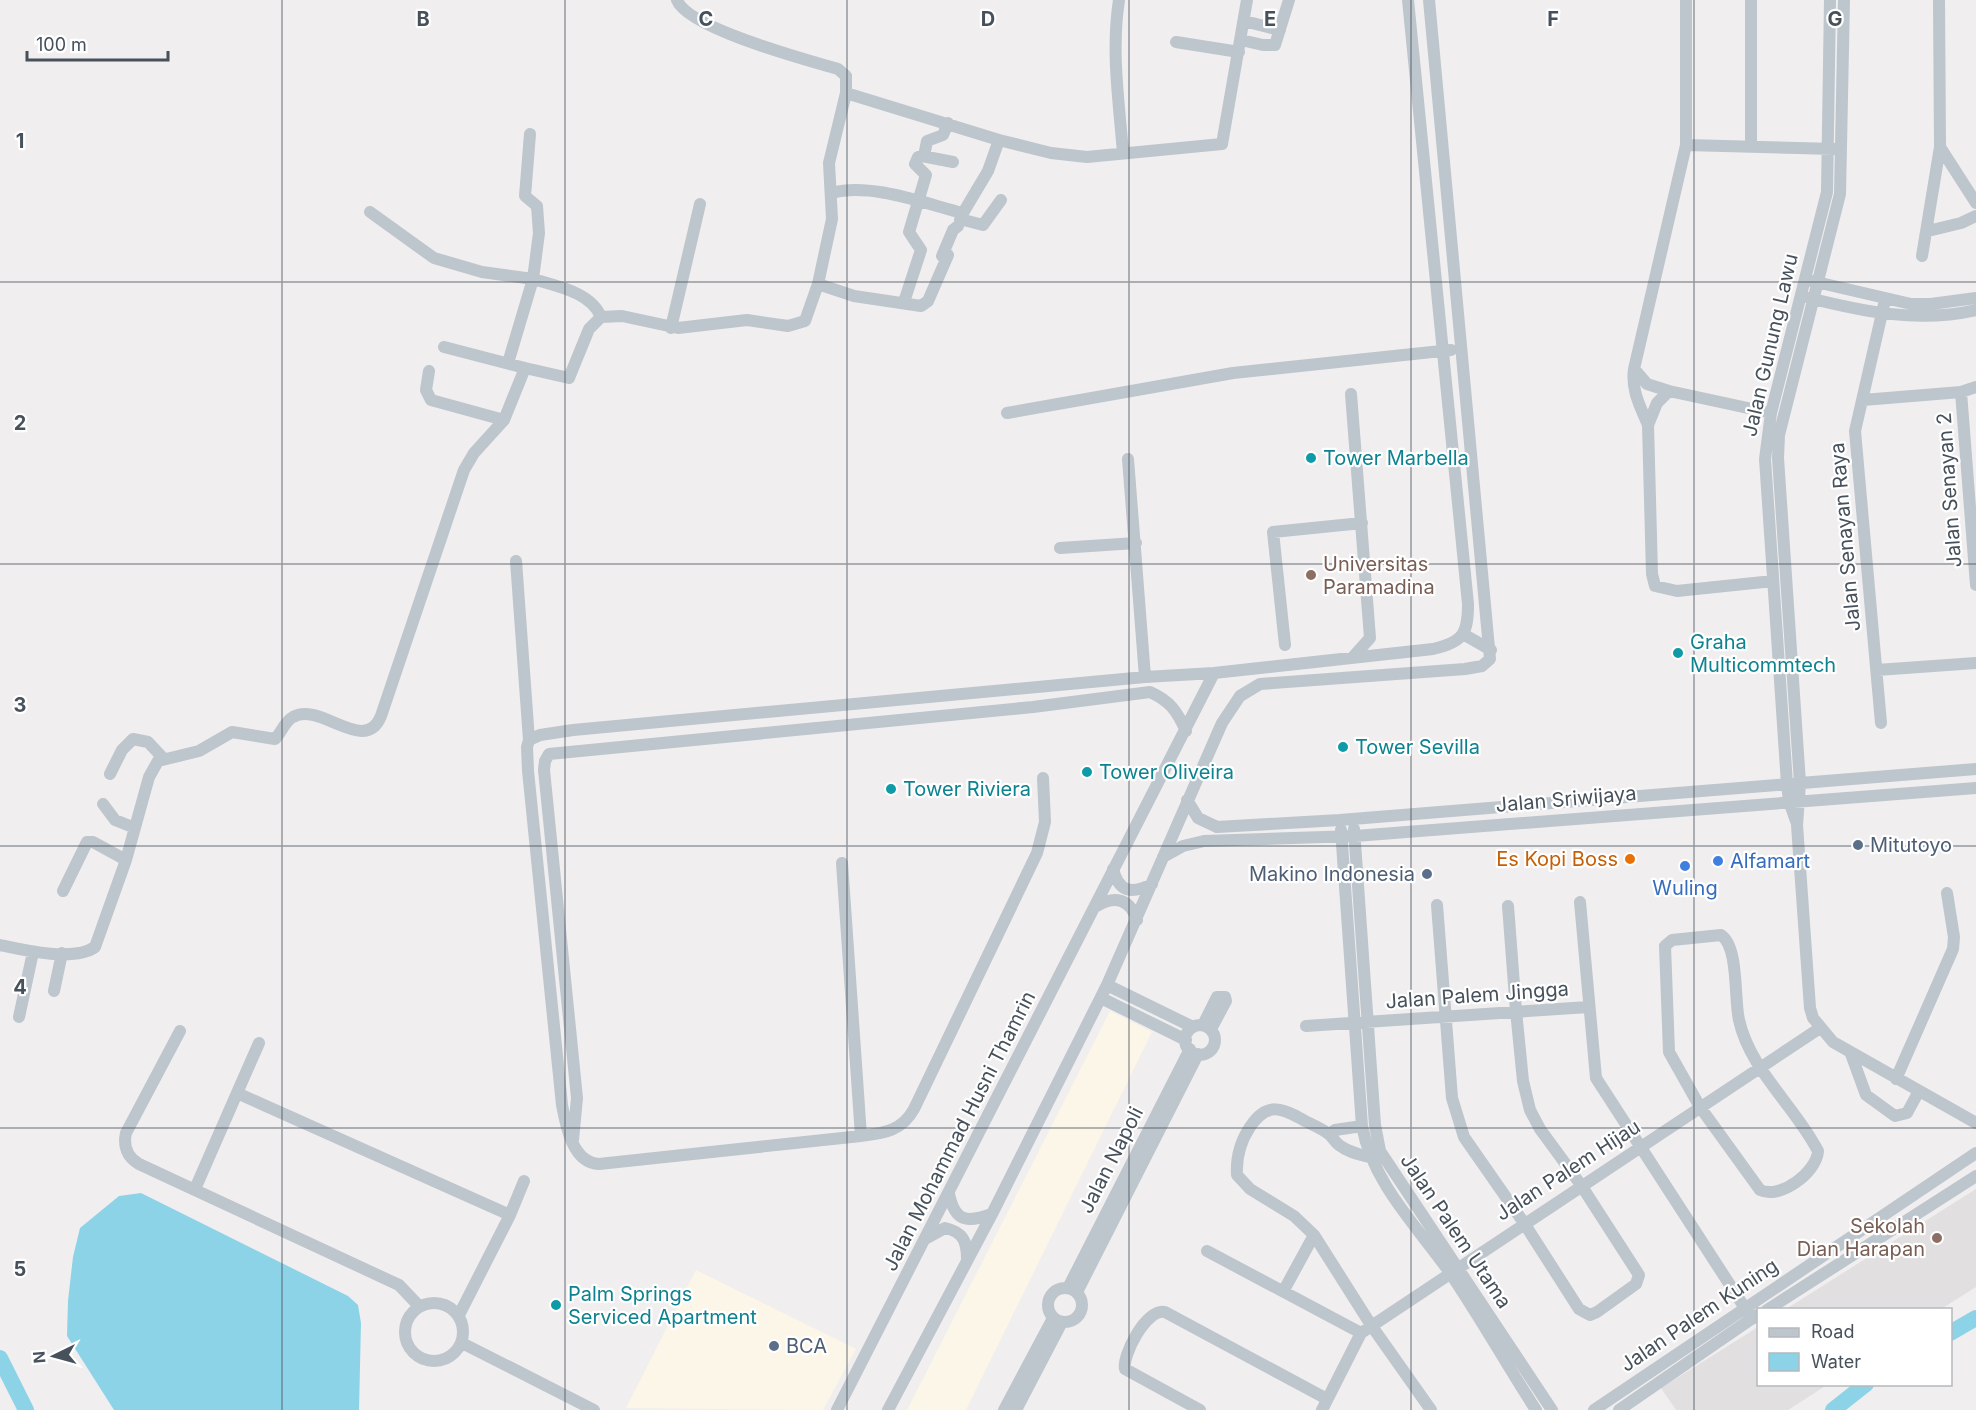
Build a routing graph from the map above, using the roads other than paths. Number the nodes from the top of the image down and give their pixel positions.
1 (677, 0) edge
2 (1119, 0) edge
3 (1247, 0) edge
4 (1289, 0) edge
5 (1408, 0) edge
6 (1429, 0) edge
7 (1686, 0) edge
8 (1751, 0) edge
9 (1830, 0) edge
10 (1844, 0) edge
11 (1939, 0) edge
12 (1244, 21) junction
13 (1280, 30) junction
14 (1176, 42) dead end
15 (1240, 46) junction
16 (846, 93) junction
17 (948, 123) junction
18 (530, 134) dead end
19 (999, 140) junction
20 (1686, 145) junction
21 (1751, 147) junction
22 (1940, 147) junction
23 (1829, 149) junction
24 (1842, 149) junction
25 (1123, 153) junction
26 (924, 156) junction
27 (953, 162) dead end
28 (832, 193) junction
29 (1001, 200) dead end
30 (917, 202) junction
31 (1976, 203) edge
32 (700, 204) dead end
33 (370, 212) dead end
34 (1976, 216) edge
35 (960, 222) junction
36 (1928, 231) junction
37 (1922, 256) dead end
38 (533, 279) junction
39 (1805, 279) junction
40 (1818, 282) junction
41 (818, 284) junction
42 (1800, 296) junction
43 (1976, 298) edge
44 (1814, 300) junction
45 (1885, 300) junction
46 (1959, 300) junction
47 (904, 302) junction
48 (1976, 310) edge
49 (1883, 314) junction
50 (1961, 314) junction
51 (601, 317) junction
52 (671, 328) junction
53 (444, 347) dead end
54 (1462, 350) junction
55 (1444, 351) junction
56 (508, 363) junction
57 (525, 368) junction
58 (1634, 369) junction
59 (429, 371) dead end
60 (1976, 387) edge
61 (1669, 391) junction
62 (1961, 392) junction
63 (1351, 394) dead end
64 (1863, 400) junction
65 (1007, 413) dead end
66 (1771, 413) junction
67 (504, 420) junction
68 (1648, 424) junction
69 (1128, 459) dead end
70 (1362, 523) junction
71 (1136, 543) junction
72 (1060, 548) dead end
73 (516, 561) dead end
74 (1773, 581) junction
75 (1976, 585) edge
76 (1463, 634) junction
77 (1285, 645) dead end
78 (1491, 650) junction
79 (1353, 657) junction
80 (1976, 663) edge
81 (1876, 669) junction
82 (1214, 673) junction
83 (1145, 677) junction
84 (839, 705) junction
85 (1881, 723) dead end
86 (840, 725) junction
87 (1186, 730) junction
88 (529, 740) junction
89 (163, 758) junction
90 (1976, 769) edge
91 (110, 774) dead end
92 (1791, 776) junction
93 (1043, 778) dead end
94 (1800, 783) junction
95 (1976, 788) edge
96 (1186, 800) junction
97 (1795, 801) junction
98 (103, 804) dead end
99 (1354, 819) junction
100 (1340, 820) junction
101 (135, 828) junction
102 (1355, 840) junction
103 (1342, 842) junction
104 (1163, 857) junction
105 (126, 860) junction
106 (842, 863) dead end
107 (1113, 869) junction
108 (1152, 884) junction
109 (63, 891) dead end
110 (1947, 893) dead end
111 (1580, 903) dead end
112 (1437, 905) dead end
113 (1097, 906) junction
114 (1508, 906) dead end
115 (1137, 920) junction
116 (0, 945) edge
117 (33, 952) junction
118 (62, 953) junction
119 (1107, 985) junction
120 (54, 991) dead end
121 (1101, 998) junction
122 (1588, 1007) junction
123 (1516, 1011) junction
124 (19, 1017) dead end
125 (1447, 1017) junction
126 (1369, 1022) junction
127 (1356, 1023) junction
128 (1306, 1026) dead end
129 (1202, 1027) junction
130 (1820, 1028) junction
131 (180, 1031) dead end
132 (259, 1043) dead end
133 (1191, 1048) junction
134 (1851, 1054) junction
135 (1760, 1067) junction
136 (1896, 1079) junction
137 (1919, 1091) junction
138 (237, 1093) junction
139 (1700, 1107) junction
140 (1976, 1123) edge
141 (1362, 1126) junction
142 (1329, 1134) junction
143 (861, 1136) junction
144 (573, 1141) junction
145 (1639, 1147) junction
146 (1976, 1153) edge
147 (1369, 1157) junction
148 (1976, 1176) edge
149 (524, 1181) dead end
150 (1581, 1185) junction
151 (195, 1189) junction
152 (949, 1194) junction
153 (992, 1214) junction
154 (510, 1215) junction
155 (1524, 1223) junction
156 (1314, 1235) junction
157 (924, 1239) junction
158 (1207, 1251) dead end
159 (967, 1260) junction
160 (1453, 1269) junction
161 (1072, 1290) junction
162 (1284, 1290) junction
163 (419, 1306) junction
164 (1743, 1308) junction
165 (1770, 1308) edge
166 (459, 1315) junction
167 (1755, 1317) edge
168 (1058, 1320) junction
169 (1371, 1325) junction
170 (1361, 1333) junction
171 (462, 1343) junction
172 (1638, 1398) junction
173 (1325, 1405) edge
174 (1425, 1407) edge
175 (594, 1410) edge
176 (837, 1410) edge
177 (888, 1410) edge
178 (1004, 1410) edge
179 (1016, 1410) edge
180 (1200, 1410) edge
181 (1536, 1410) edge
182 (1552, 1410) edge
183 (1594, 1410) edge
184 (1619, 1410) edge
185 (1629, 1410) edge

1 - 16 street
2 - 25 street
3 - 12 street
4 - 13 street
5 - 55 street
6 - 54 street
7 - 20 street
8 - 21 street
9 - 23 street, Jalan Gunung Lawu
10 - 24 street, Jalan Gunung Lawu
11 - 22 street
12 - 13 street
12 - 15 street
13 - 15 street
14 - 15 street
15 - 25 street
16 - 17 street
16 - 28 street
17 - 19 street
17 - 26 street
18 - 38 street
19 - 25 street
19 - 35 street
20 - 21 street
20 - 58 street
21 - 23 street
22 - 31 street
22 - 36 street
23 - 24 street
23 - 39 street, Jalan Gunung Lawu
24 - 40 street, Jalan Gunung Lawu
26 - 27 street
26 - 30 street
28 - 30 street
28 - 41 street
29 - 35 street
30 - 35 street
30 - 47 street
32 - 52 street
33 - 38 street
34 - 36 street
35 - 47 street
36 - 37 street
38 - 51 street
38 - 56 street
39 - 40 street
39 - 42 street, Jalan Gunung Lawu
40 - 44 street, Jalan Gunung Lawu
40 - 45 street
41 - 47 street
41 - 52 street
42 - 44 street
42 - 66 street, Jalan Gunung Lawu
43 - 46 street
44 - 49 street
44 - 92 street, Jalan Gunung Lawu
45 - 46 street
45 - 49 street, Jalan Senayan Raya
46 - 50 street
48 - 50 street
49 - 50 street
49 - 64 street, Jalan Senayan Raya
51 - 52 street
51 - 57 street
53 - 56 street
54 - 55 street
54 - 78 street
55 - 65 street
55 - 76 street
56 - 57 street
57 - 67 street
58 - 61 street
58 - 68 street
59 - 67 street
60 - 62 street
61 - 66 street
61 - 68 street
62 - 64 street
62 - 75 street, Jalan Senayan 2
63 - 70 street
64 - 81 street, Jalan Senayan Raya
66 - 74 street, Jalan Gunung Lawu
67 - 89 street
68 - 74 street
69 - 71 street
70 - 77 street
70 - 79 street
71 - 72 street
71 - 83 street
73 - 88 street
74 - 92 street, Jalan Gunung Lawu
76 - 78 street
76 - 79 street
78 - 96 street
79 - 82 street
80 - 81 street
81 - 85 street, Jalan Senayan Raya
82 - 83 street
82 - 87 street, Jalan Mohammad Husni Thamrin
83 - 84 street
84 - 86 street
84 - 88 street
86 - 87 street
86 - 144 street
87 - 107 street, Jalan Mohammad Husni Thamrin
88 - 144 street
89 - 91 street
89 - 101 street
90 - 94 street, Jalan Sriwijaya
92 - 94 street, Jalan Sriwijaya
92 - 97 street
92 - 99 street, Jalan Sriwijaya
93 - 143 street
94 - 97 street
95 - 97 street, Jalan Sriwijaya
96 - 100 street, Jalan Sriwijaya
96 - 104 street
97 - 102 street, Jalan Sriwijaya
97 - 130 street
98 - 101 street
99 - 100 street, Jalan Sriwijaya
99 - 102 street, Jalan Palem Utama
100 - 103 street, Jalan Palem Utama
101 - 105 street
102 - 103 street, Jalan Sriwijaya
102 - 126 street, Jalan Palem Utama
103 - 104 street, Jalan Sriwijaya
103 - 127 street, Jalan Palem Utama
104 - 108 street
105 - 109 street
105 - 118 street
106 - 143 street
107 - 108 street
107 - 113 street, Jalan Mohammad Husni Thamrin
108 - 115 street
110 - 136 street
111 - 122 street
112 - 125 street
113 - 115 street
113 - 152 street, Jalan Mohammad Husni Thamrin
114 - 123 street
115 - 119 street
116 - 117 street
117 - 118 street
117 - 124 street
118 - 120 street
119 - 121 street
119 - 129 street
121 - 133 street
121 - 153 street
122 - 123 street, Jalan Palem Jingga
122 - 145 street
123 - 125 street, Jalan Palem Jingga
123 - 150 street
125 - 126 street, Jalan Palem Jingga
125 - 155 street
126 - 127 street
126 - 160 street, Jalan Palem Utama
127 - 128 street
127 - 141 street, Jalan Palem Utama
129 - 133 street, Jalan Napoli
129 - 133 street, Jalan Napoli
130 - 134 street
130 - 135 street, Jalan Palem Hijau
131 - 151 street
132 - 138 street
133 - 161 street, Jalan Napoli
134 - 136 street
134 - 137 street
135 - 139 street, Jalan Palem Hijau
135 - 139 street
135 - 139 street
136 - 137 street
137 - 140 street
138 - 151 street
138 - 154 street
139 - 145 street, Jalan Palem Hijau
141 - 142 street
141 - 147 street, Jalan Palem Utama
142 - 147 street
142 - 156 street
143 - 144 street
145 - 150 street, Jalan Palem Hijau
145 - 164 street
146 - 164 street, Jalan Palem Kuning
147 - 160 street, Jalan Palem Utama
148 - 165 street, Jalan Palem Kuning
149 - 154 street
150 - 155 street, Jalan Palem Hijau
150 - 155 street
151 - 163 street
152 - 153 street
152 - 157 street, Jalan Mohammad Husni Thamrin
153 - 159 street
154 - 166 street
155 - 160 street, Jalan Palem Hijau
156 - 162 street
156 - 169 street
157 - 159 street
157 - 176 street, Jalan Mohammad Husni Thamrin
158 - 162 street
159 - 177 street
160 - 169 street, Jalan Palem Hijau
160 - 181 street, Jalan Palem Utama
160 - 182 street, Jalan Palem Utama
161 - 168 street, Jalan Napoli
161 - 168 street, Jalan Napoli
162 - 170 street
163 - 166 street
163 - 171 street
164 - 167 street
164 - 183 street, Jalan Palem Kuning
166 - 171 street
167 - 172 street, Jalan Palem Kuning
168 - 178 street, Jalan Napoli
168 - 179 street, Jalan Napoli
169 - 170 street, Jalan Palem Hijau
169 - 174 street
170 - 173 street
171 - 175 street
172 - 184 street, Jalan Palem Kuning
172 - 185 street, Jalan Palem Kuning
173 - 180 street

